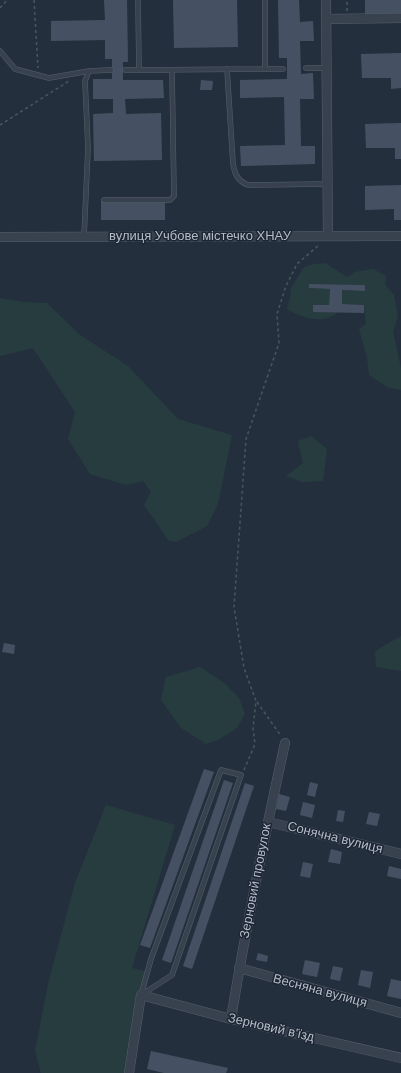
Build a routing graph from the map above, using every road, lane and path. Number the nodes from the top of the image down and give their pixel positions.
1 (7, 0) edge
2 (34, 0) edge
3 (138, 0) edge
4 (265, 0) edge
5 (326, 0) edge
6 (347, 0) edge
7 (0, 8) edge
8 (347, 18) junction
9 (401, 18) edge
10 (326, 19) junction
11 (0, 51) edge
12 (306, 68) dead end
13 (326, 68) junction
14 (227, 69) junction
15 (265, 69) junction
16 (283, 69) dead end
17 (110, 70) dead end
18 (126, 70) dead end
19 (139, 70) junction
20 (172, 70) junction
21 (89, 71) junction
22 (38, 75) junction
23 (70, 80) dead end
24 (0, 125) edge
25 (327, 184) junction
26 (104, 200) dead end
27 (328, 236) junction
28 (401, 236) edge
29 (0, 237) edge
30 (84, 237) junction
31 (256, 700) junction
32 (285, 743) joint
33 (241, 775) junction
34 (268, 822) junction
35 (401, 854) edge
36 (239, 968) junction
37 (141, 995) junction
38 (401, 1013) edge
39 (231, 1019) junction
40 (401, 1058) edge
41 (129, 1073) edge

1 - 7 path
2 - 22 path
3 - 19 lane
4 - 15 lane
5 - 10 street
6 - 8 path
8 - 9 street
8 - 10 street
10 - 13 street
11 - 22 lane
12 - 13 lane
13 - 25 street
14 - 15 lane
14 - 20 lane
14 - 25 lane
15 - 16 lane
17 - 21 lane
18 - 19 lane
19 - 20 lane
20 - 26 lane
21 - 22 lane
21 - 30 lane
23 - 24 path
25 - 27 street
27 - 28 street, вулиця Учбове містечко ХНАУ
27 - 30 street, вулиця Учбове містечко ХНАУ
27 - 31 path
29 - 30 street, вулиця Учбове містечко ХНАУ
31 - 32 path
31 - 33 path
32 - 34 street, Зерновий провулок
33 - 37 lane
33 - 37 lane
34 - 35 street, Сонячна вулиця
34 - 36 street, Зерновий провулок
36 - 38 street, Весняна вулиця
36 - 39 street, Зерновий провулок
37 - 39 street, Зерновий в'їзд
37 - 41 street
39 - 40 street, Зерновий в'їзд

